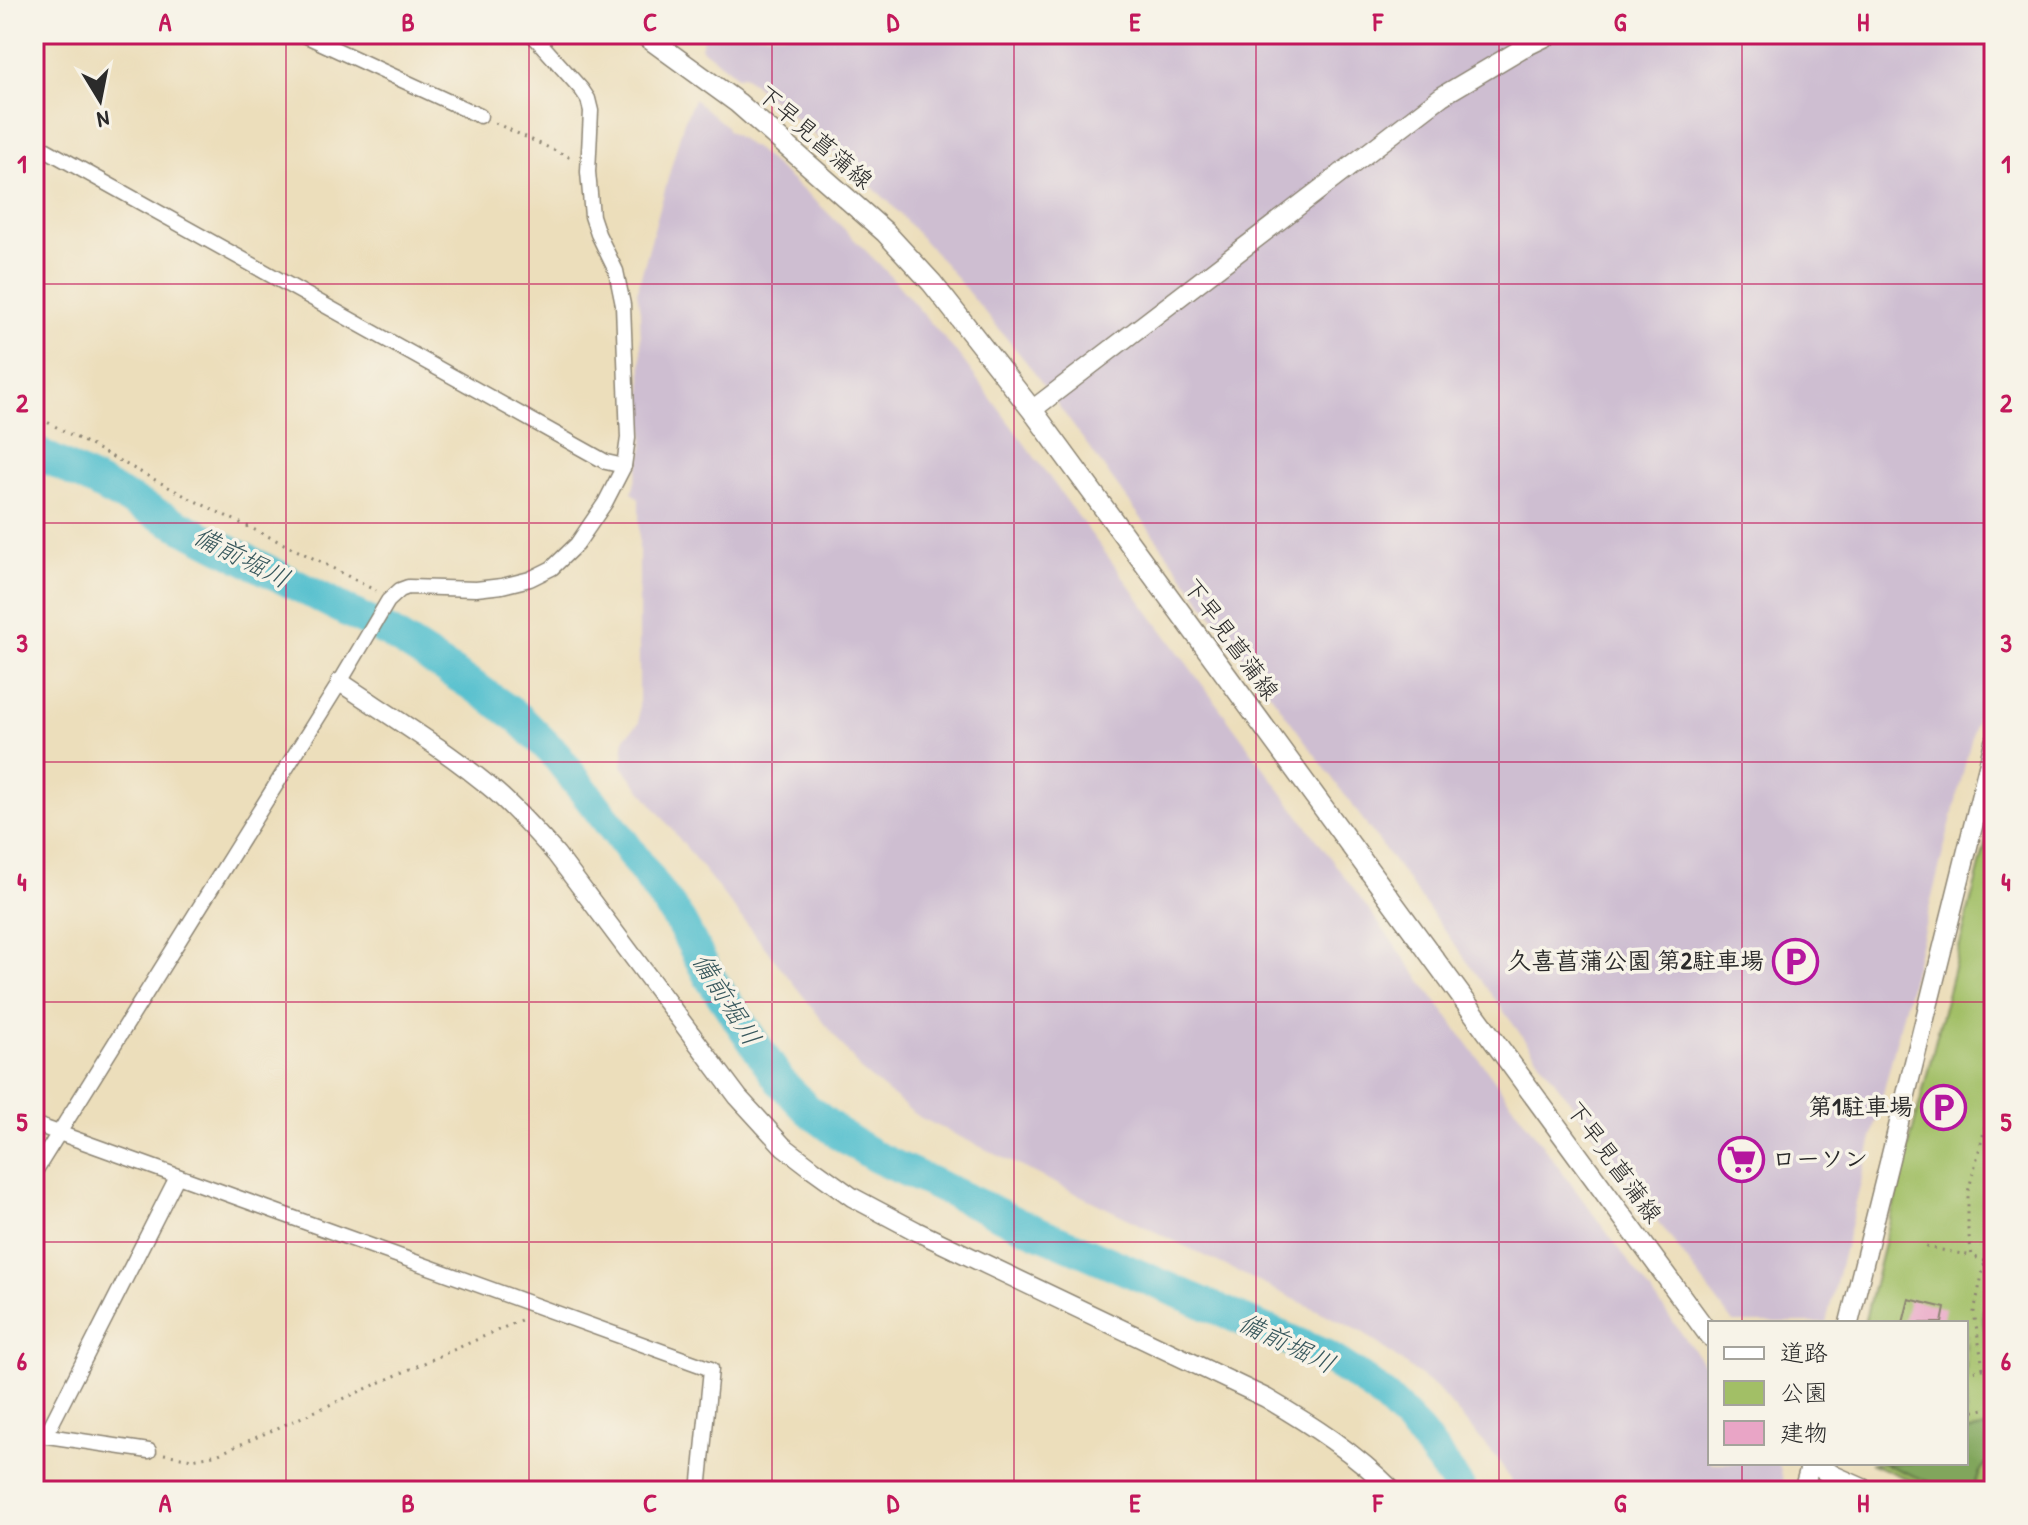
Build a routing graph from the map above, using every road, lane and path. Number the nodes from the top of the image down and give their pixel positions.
1 (302, 34) edge
2 (532, 34) edge
3 (643, 34) edge
4 (1552, 34) edge
5 (480, 116) joint
6 (34, 143) edge
7 (589, 163) junction
8 (1032, 410) junction
9 (34, 415) edge
10 (624, 466) junction
11 (389, 600) junction
12 (344, 674) junction
13 (1994, 742) edge
14 (1994, 1096) edge
15 (34, 1124) edge
16 (1985, 1128) junction
17 (59, 1133) junction
18 (1994, 1150) edge
19 (34, 1173) edge
20 (177, 1177) junction
21 (1926, 1247) dead end
22 (1972, 1256) junction
23 (1994, 1259) edge
24 (1985, 1261) junction
25 (538, 1306) junction
26 (1849, 1321) edge
27 (1708, 1333) edge
28 (1994, 1367) edge
29 (1983, 1368) junction
30 (1968, 1372) edge
31 (1994, 1407) edge
32 (1968, 1413) edge
33 (40, 1434) edge
34 (149, 1451) joint
35 (1811, 1465) edge
36 (1815, 1465) edge
37 (699, 1491) edge
38 (1393, 1491) edge
39 (1803, 1491) edge
40 (1867, 1491) edge

1 - 5 street
2 - 7 street
3 - 8 main road, 下早見菖蒲線
4 - 8 street
5 - 7 path
6 - 10 street
7 - 10 street
8 - 27 main road, 下早見菖蒲線
9 - 11 path
10 - 11 street
11 - 12 street
12 - 17 street
12 - 38 street
13 - 26 street
14 - 16 path
15 - 17 street
16 - 18 path
16 - 22 path
17 - 19 street
17 - 20 street
20 - 25 street
20 - 33 street
21 - 22 path
22 - 24 path
23 - 24 path
24 - 29 path
25 - 34 path
25 - 37 street
28 - 29 path
29 - 30 path
31 - 32 path
33 - 34 street
35 - 39 street
36 - 40 main road

